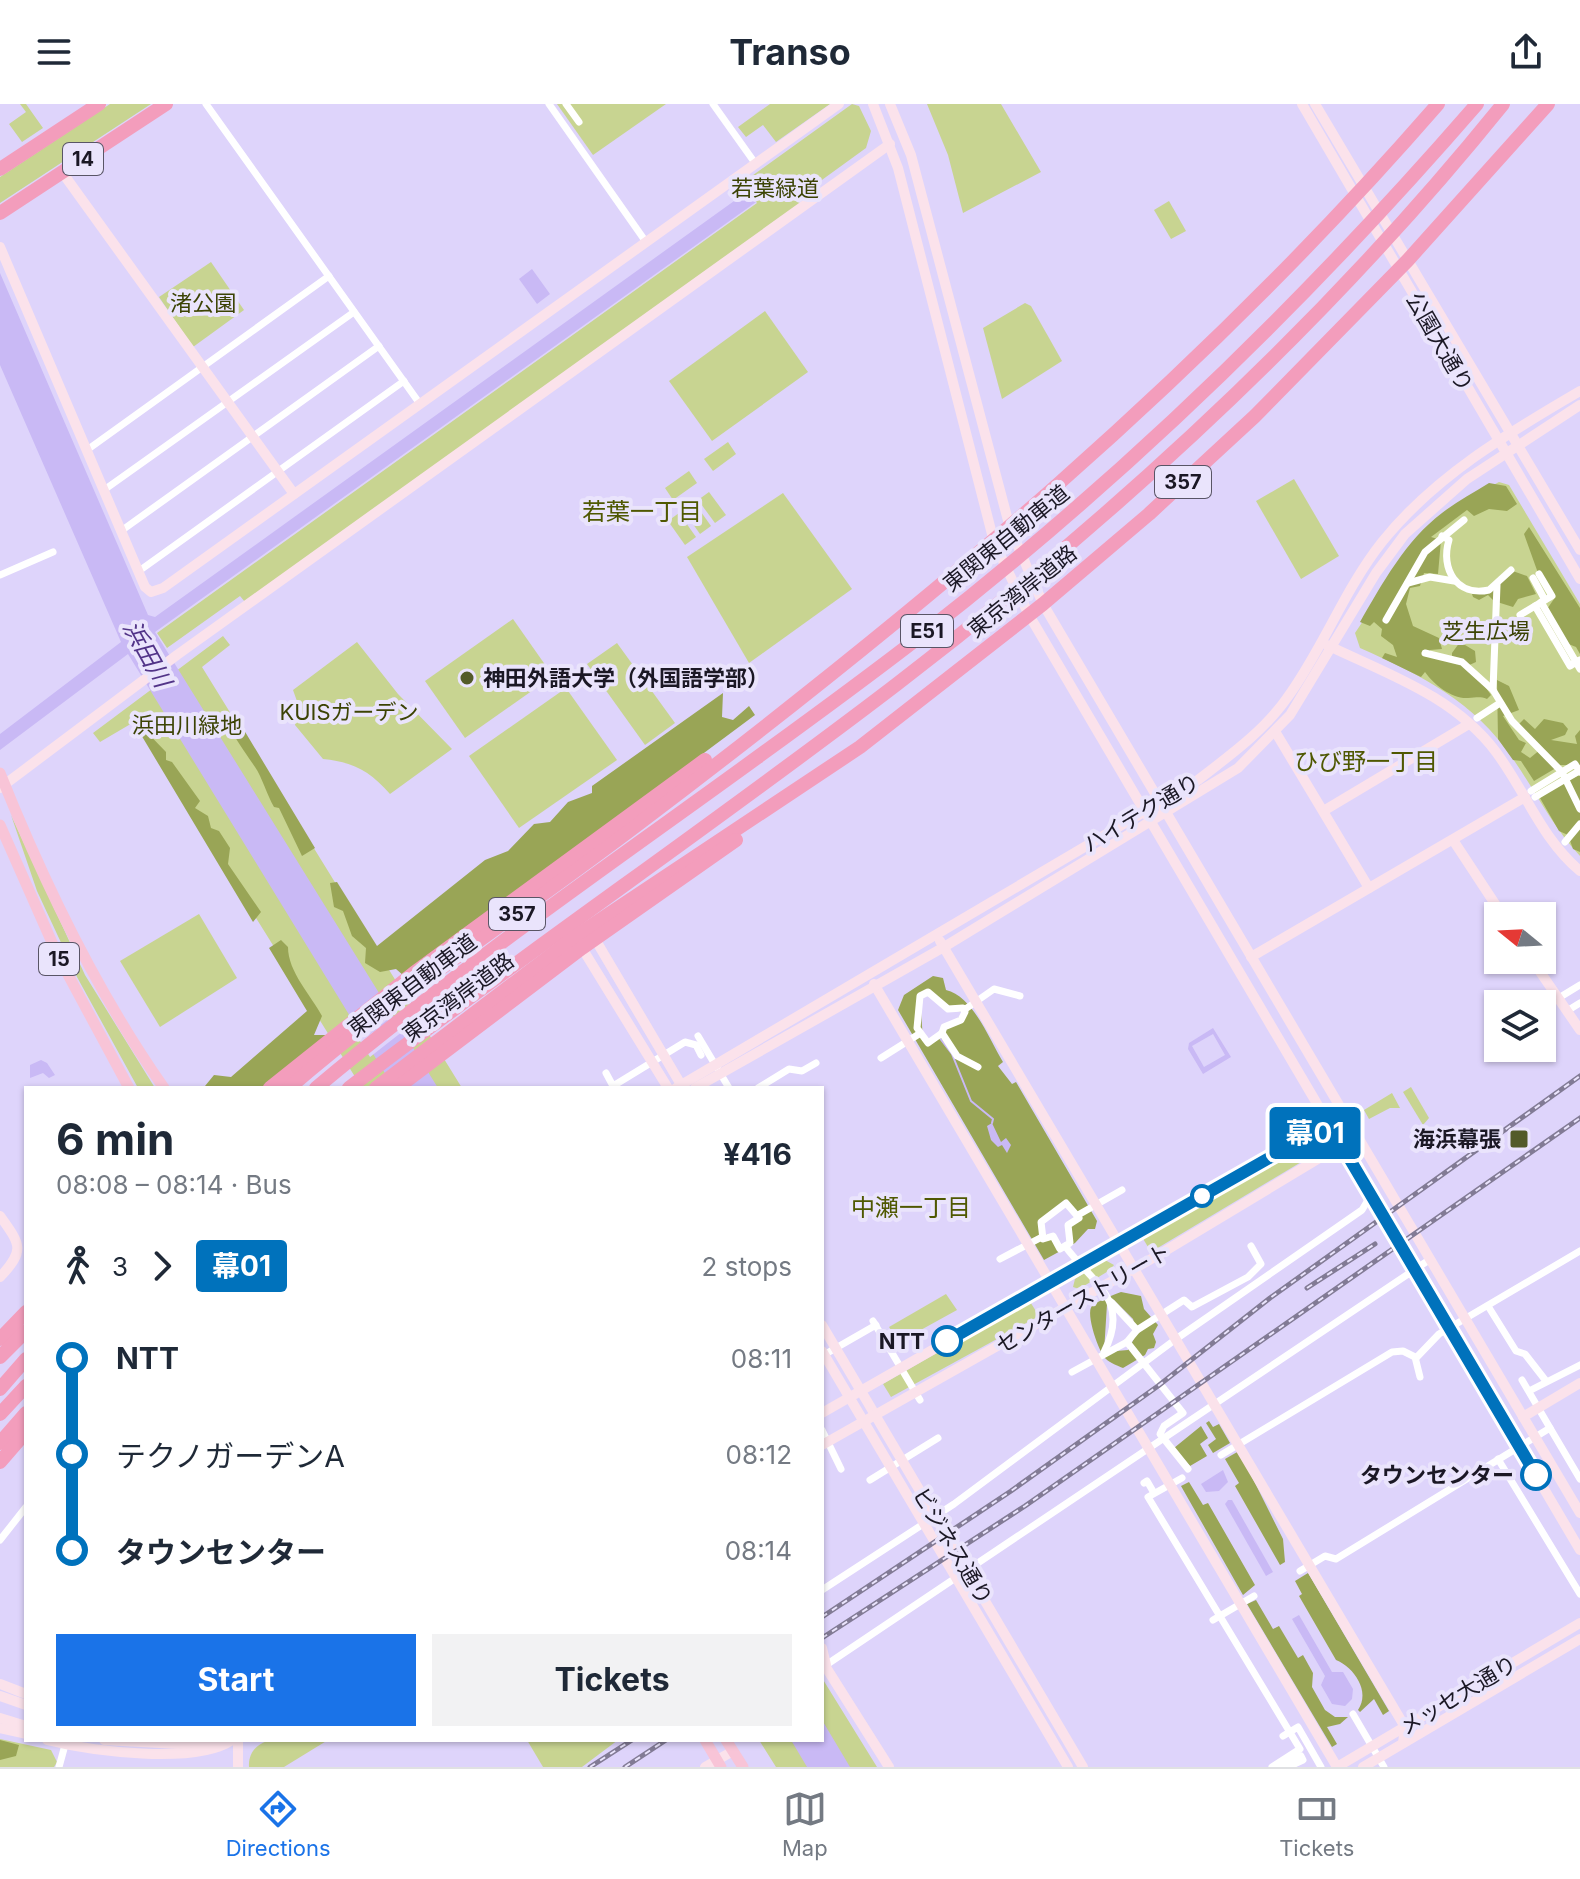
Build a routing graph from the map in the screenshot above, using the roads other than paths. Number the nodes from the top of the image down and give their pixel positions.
1 (99, 104) edge
2 (166, 104) edge
3 (206, 104) edge
4 (549, 104) edge
5 (566, 104) edge
6 (713, 104) edge
7 (839, 104) edge
8 (873, 104) edge
9 (890, 104) edge
10 (1302, 104) edge
11 (1315, 104) edge
12 (1438, 104) edge
13 (1477, 104) edge
14 (1503, 104) edge
15 (1548, 104) edge
16 (579, 122) dead end
17 (890, 144) junction
18 (755, 163) junction
19 (0, 169) edge
20 (62, 172) junction
21 (1360, 192) junction
22 (0, 213) edge
23 (646, 242) junction
24 (0, 247) edge
25 (1403, 265) junction
26 (329, 276) junction
27 (354, 312) junction
28 (379, 346) junction
29 (203, 367) junction
30 (404, 381) junction
31 (1580, 391) edge
32 (228, 402) junction
33 (420, 404) junction
34 (1580, 405) edge
35 (1511, 433) junction
36 (253, 437) junction
37 (1499, 441) junction
38 (1517, 444) junction
39 (87, 450) junction
40 (1505, 452) junction
41 (278, 471) junction
42 (104, 490) junction
43 (294, 494) junction
44 (1464, 520) dead end
45 (1010, 528) junction
46 (121, 531) junction
47 (1442, 536) junction
48 (994, 542) junction
49 (1580, 550) edge
50 (53, 552) dead end
51 (1511, 570) dead end
52 (139, 571) junction
53 (0, 575) edge
54 (1536, 576) dead end
55 (1580, 579) edge
56 (1454, 581) junction
57 (1406, 584) junction
58 (1497, 585) junction
59 (1540, 602) junction
60 (1043, 604) junction
61 (1029, 615) junction
62 (1520, 615) dead end
63 (1386, 620) dead end
64 (886, 627) junction
65 (1321, 642) junction
66 (1333, 648) junction
67 (1425, 653) dead end
68 (1579, 664) edge
69 (1493, 690) junction
70 (1500, 703) junction
71 (1473, 721) junction
72 (1276, 733) junction
73 (1580, 772) edge
74 (1564, 776) junction
75 (2, 782) edge
76 (800, 788) junction
77 (1530, 797) junction
78 (1163, 808) junction
79 (1580, 809) edge
80 (1325, 810) junction
81 (1148, 817) junction
82 (1580, 824) edge
83 (0, 825) edge
84 (1453, 840) junction
85 (1565, 842) dead end
86 (1580, 863) edge
87 (1580, 871) edge
88 (1369, 888) junction
89 (1494, 902) edge
90 (937, 936) junction
91 (589, 944) junction
92 (944, 947) junction
93 (1251, 957) junction
94 (1541, 974) edge
95 (869, 976) junction
96 (1580, 985) edge
97 (876, 986) junction
98 (1020, 996) dead end
99 (1557, 999) junction
100 (1580, 1003) edge
101 (964, 1010) junction
102 (1567, 1011) junction
103 (1580, 1030) edge
104 (942, 1033) junction
105 (919, 1034) junction
106 (699, 1041) junction
107 (701, 1055) dead end
108 (881, 1058) dead end
109 (816, 1063) dead end
110 (978, 1067) dead end
111 (606, 1073) dead end
112 (288, 1081) edge
113 (620, 1085) edge
114 (128, 1086) edge
115 (163, 1086) edge
116 (319, 1086) edge
117 (352, 1086) edge
118 (379, 1086) edge
119 (400, 1086) edge
120 (667, 1086) edge
121 (679, 1086) edge
122 (682, 1086) edge
123 (699, 1086) edge
124 (728, 1086) edge
125 (761, 1086) edge
126 (1344, 1115) junction
127 (1329, 1124) junction
128 (1356, 1136) junction
129 (1342, 1146) junction
130 (1122, 1190) dead end
131 (1372, 1192) junction
132 (1078, 1215) junction
133 (0, 1216) edge
134 (1042, 1237) junction
135 (1119, 1243) junction
136 (1065, 1246) junction
137 (1251, 1246) dead end
138 (1579, 1254) edge
139 (1000, 1259) dead end
140 (1429, 1260) junction
141 (1134, 1269) junction
142 (1415, 1269) junction
143 (0, 1277) edge
144 (1050, 1282) junction
145 (1111, 1302) junction
146 (1488, 1306) junction
147 (1065, 1308) junction
148 (24, 1314) edge
149 (824, 1328) edge
150 (1137, 1330) junction
151 (24, 1333) edge
152 (0, 1339) edge
153 (1176, 1339) junction
154 (1127, 1342) junction
155 (1104, 1352) junction
156 (824, 1353) edge
157 (0, 1357) edge
158 (824, 1357) edge
159 (1416, 1358) junction
160 (24, 1361) edge
161 (1580, 1365) edge
162 (1072, 1372) dead end
163 (1420, 1377) dead end
164 (1522, 1380) dead end
165 (1546, 1381) junction
166 (1580, 1383) edge
167 (24, 1388) edge
168 (0, 1389) edge
169 (1113, 1389) junction
170 (860, 1391) junction
171 (1529, 1391) junction
172 (849, 1397) junction
173 (920, 1400) dead end
174 (1213, 1402) junction
175 (824, 1412) edge
176 (0, 1414) edge
177 (24, 1415) edge
178 (876, 1416) junction
179 (1523, 1417) junction
180 (864, 1422) junction
181 (1550, 1428) junction
182 (24, 1434) edge
183 (824, 1434) edge
184 (938, 1438) dead end
185 (0, 1443) edge
186 (824, 1444) edge
187 (1149, 1448) junction
188 (1221, 1455) dead end
189 (1498, 1459) junction
190 (0, 1462) edge
191 (841, 1469) dead end
192 (1188, 1469) dead end
193 (1182, 1478) dead end
194 (1580, 1479) edge
195 (870, 1480) dead end
196 (1144, 1483) dead end
197 (1154, 1493) junction
198 (24, 1510) edge
199 (1580, 1513) edge
200 (936, 1517) junction
201 (925, 1524) junction
202 (0, 1540) edge
203 (1580, 1550) edge
204 (968, 1570) junction
205 (1300, 1571) dead end
206 (957, 1578) junction
207 (824, 1589) edge
208 (1580, 1594) edge
209 (1254, 1596) dead end
210 (1221, 1615) junction
211 (1213, 1620) dead end
212 (1580, 1623) edge
213 (1580, 1639) edge
214 (824, 1663) edge
215 (0, 1684) edge
216 (24, 1693) edge
217 (0, 1696) edge
218 (24, 1704) edge
219 (1353, 1714) dead end
220 (0, 1718) edge
221 (24, 1725) edge
222 (1405, 1727) junction
223 (0, 1728) edge
224 (24, 1734) edge
225 (1287, 1734) junction
226 (54, 1742) edge
227 (134, 1742) edge
228 (173, 1742) edge
229 (232, 1742) edge
230 (235, 1742) edge
231 (706, 1742) edge
232 (1403, 1743) junction
233 (65, 1745) junction
234 (729, 1745) edge
235 (719, 1764) edge
236 (59, 1767) edge
237 (238, 1767) edge
238 (705, 1767) edge
239 (743, 1767) edge
240 (889, 1767) edge
241 (1068, 1767) edge
242 (1083, 1767) edge
243 (1272, 1767) edge
244 (1279, 1767) edge
245 (1288, 1767) edge
246 (1321, 1767) edge
247 (1337, 1767) edge
248 (1363, 1767) edge
249 (1384, 1767) edge

1 - 19 highway, 14
2 - 20 highway, 14
3 - 26 street
4 - 23 street
5 - 16 street
6 - 18 street
7 - 18 street
8 - 17 street
9 - 45 street
10 - 21 street, 公園大通り
11 - 21 street, 公園大通り
12 - 21 highway, 東京湾岸道路 / 357
13 - 116 highway, 東関東自動車道 / E51
14 - 117 highway, 東関東自動車道 / E51
15 - 25 highway, 東京湾岸道路 / 357
17 - 48 street
17 - 75 street
18 - 23 street
20 - 22 highway, 14
20 - 29 street
21 - 25 street, 公園大通り
21 - 45 highway, 東京湾岸道路 / 357
23 - 33 street
24 - 39 street
25 - 35 street, 公園大通り
25 - 37 street, 公園大通り
25 - 60 highway, 東京湾岸道路 / 357
26 - 27 street
26 - 29 street
27 - 28 street
27 - 32 street
28 - 30 street
28 - 36 street
29 - 32 street
29 - 39 street
30 - 33 street
30 - 41 street
31 - 35 street, ハイテク通り
32 - 36 street
32 - 42 street
33 - 43 street
34 - 38 street, ハイテク通り
35 - 37 street, ハイテク通り
35 - 38 street, 公園大通り
36 - 41 street
36 - 46 street
37 - 40 street, 公園大通り
37 - 65 street, ハイテク通り
38 - 40 street, ハイテク通り
38 - 49 street, 公園大通り
39 - 42 street
40 - 55 street, 公園大通り
40 - 66 street, ハイテク通り
41 - 43 street
41 - 52 street
42 - 46 street
43 - 52 street
44 - 47 street
45 - 48 highway, 東京湾岸道路 / 357
45 - 60 street
46 - 52 street
47 - 56 street
47 - 57 street
48 - 61 street
48 - 64 highway, 東京湾岸道路 / 357
50 - 53 street
51 - 58 street
54 - 59 street
56 - 57 street
56 - 58 street
57 - 63 street
58 - 69 street
59 - 62 street
59 - 68 street
60 - 61 highway, 東京湾岸道路 / 357
60 - 78 street
61 - 76 highway, 東京湾岸道路 / 357
61 - 81 street
64 - 112 highway, 東京湾岸道路 / 357
64 - 112 highway
65 - 66 street
65 - 78 street, ハイテク通り
66 - 71 street
66 - 72 street, ハイテク通り
67 - 69 street
69 - 70 street
70 - 71 street
70 - 74 street
71 - 77 street
71 - 80 street
72 - 78 street, ハイテク通り
72 - 80 street
73 - 74 street
74 - 77 street
74 - 79 street
75 - 115 main road, 15
76 - 91 highway, 357
76 - 118 highway, 東京湾岸道路 / 357
77 - 84 street
77 - 86 street
77 - 87 street
78 - 81 street, ハイテク通り
78 - 93 street
80 - 88 street
81 - 90 street, ハイテク通り
81 - 92 street, ハイテク通り
81 - 127 street
82 - 85 street
83 - 114 main road, 15
84 - 88 street
84 - 89 street
88 - 93 street
90 - 92 street
90 - 95 street, ハイテク通り
91 - 119 highway, 357
91 - 120 street
91 - 121 street
92 - 97 street, ハイテク通り
92 - 135 street
93 - 126 street
94 - 99 street
95 - 97 street
95 - 122 street, ハイテク通り
96 - 99 street
97 - 123 street, ハイテク通り
97 - 144 street
98 - 101 street
99 - 102 street
100 - 102 street
101 - 104 street
101 - 105 street
102 - 103 street
104 - 105 street
104 - 110 street
105 - 108 street
106 - 107 street
106 - 113 street
106 - 124 street
109 - 125 street
111 - 113 street
126 - 127 street, センターストリート
126 - 128 street
127 - 129 street
127 - 135 street, センターストリート
128 - 129 street, センターストリート
128 - 140 street
129 - 131 street
129 - 141 street, センターストリート
130 - 132 street
131 - 142 street
131 - 153 street
132 - 134 street
132 - 136 street
133 - 143 street
134 - 136 street
134 - 139 street
135 - 141 street
135 - 144 street, センターストリート
136 - 145 street
137 - 150 street
138 - 146 street
140 - 142 street
140 - 179 street
141 - 147 street, センターストリート
141 - 153 street
142 - 174 street
142 - 203 street
144 - 147 street
144 - 170 street, センターストリート
145 - 150 street
145 - 155 street
146 - 159 street
146 - 165 street
147 - 169 street
147 - 178 street, センターストリート
148 - 152 highway
149 - 170 street, ビジネス通り
150 - 154 street
151 - 157 highway
153 - 169 street
153 - 174 street
154 - 155 street
154 - 192 street
155 - 162 street
156 - 173 street
158 - 172 street, ビジネス通り
159 - 163 street
159 - 188 street
160 - 168 highway
161 - 165 street
164 - 171 street
165 - 171 street
166 - 179 street
167 - 176 highway
169 - 187 street
169 - 200 street
170 - 172 street, センターストリート
170 - 178 street, ビジネス通り
171 - 181 street
172 - 175 street, センターストリート
172 - 180 street, ビジネス通り
174 - 187 street
174 - 222 street
177 - 185 highway
178 - 180 street, センターストリート
178 - 200 street, ビジネス通り
179 - 199 street
180 - 186 street, センターストリート
180 - 201 street, ビジネス通り
181 - 189 street
181 - 194 street
182 - 190 highway
183 - 191 street
184 - 195 street
187 - 204 street
187 - 247 street
189 - 205 street
189 - 208 street
193 - 197 street
196 - 197 street
197 - 210 street
198 - 202 street
200 - 201 street
200 - 204 street, ビジネス通り
201 - 206 street, ビジネス通り
201 - 207 street
204 - 206 street
204 - 242 street, ビジネス通り
206 - 214 street
206 - 241 street, ビジネス通り
209 - 210 street
210 - 211 street
210 - 225 street
212 - 222 street, メッセ大通り
213 - 232 street, メッセ大通り
214 - 240 street
215 - 216 street
217 - 218 street
219 - 249 street
220 - 221 street
222 - 232 street
222 - 247 street, メッセ大通り
223 - 224 street
225 - 243 street
225 - 246 street
226 - 233 street
227 - 228 street
229 - 233 street
230 - 237 street
231 - 235 main road
232 - 248 street, メッセ大通り
233 - 236 street
234 - 235 street
234 - 239 main road
235 - 238 street
244 - 245 street

